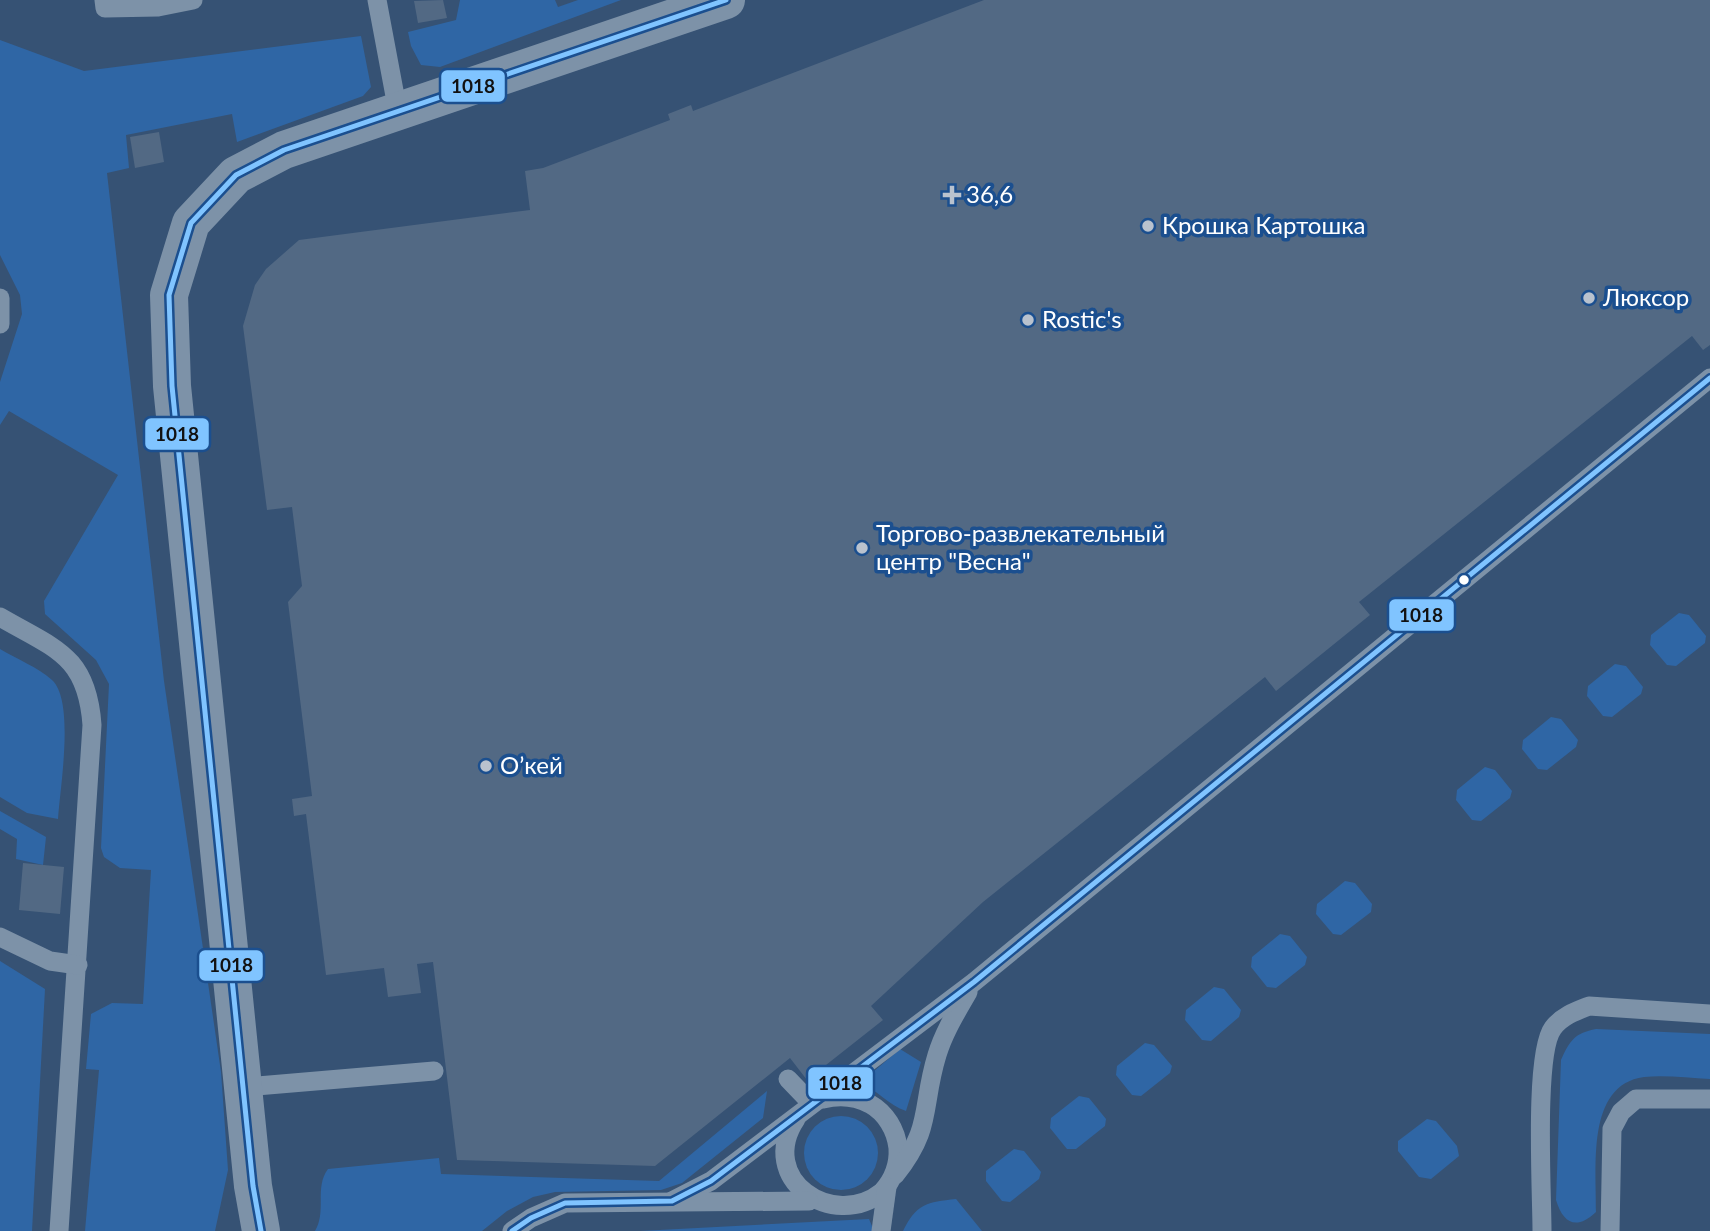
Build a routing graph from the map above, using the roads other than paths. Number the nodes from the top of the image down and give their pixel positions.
1 (104, 0) edge
2 (193, 0) edge
3 (377, 0) edge
4 (726, 0) edge
5 (398, 112) junction
6 (0, 298) edge
7 (0, 324) edge
8 (1710, 378) edge
9 (1702, 392) edge
10 (0, 617) edge
11 (0, 937) edge
12 (78, 965) junction
13 (974, 982) junction
14 (1710, 1014) edge
15 (434, 1071) dead end
16 (788, 1079) dead end
17 (246, 1087) junction
18 (1710, 1099) edge
19 (810, 1106) junction
20 (889, 1183) junction
21 (253, 1186) junction
22 (672, 1201) junction
23 (809, 1201) junction
24 (59, 1231) edge
25 (245, 1231) edge
26 (261, 1231) edge
27 (512, 1231) edge
28 (881, 1231) edge
29 (1542, 1231) edge
30 (1610, 1231) edge

1 - 2 lane
3 - 5 lane
4 - 5 street
5 - 17 street
6 - 7 lane
8 - 9 lane
9 - 13 lane
10 - 12 lane
11 - 12 lane
12 - 24 lane
13 - 19 lane
13 - 20 lane
14 - 29 lane
15 - 17 lane
16 - 19 lane
17 - 21 street
18 - 30 lane
19 - 20 lane
19 - 22 lane
19 - 23 lane
20 - 23 lane
20 - 28 lane
21 - 25 street
21 - 26 street
22 - 23 lane
22 - 27 lane

